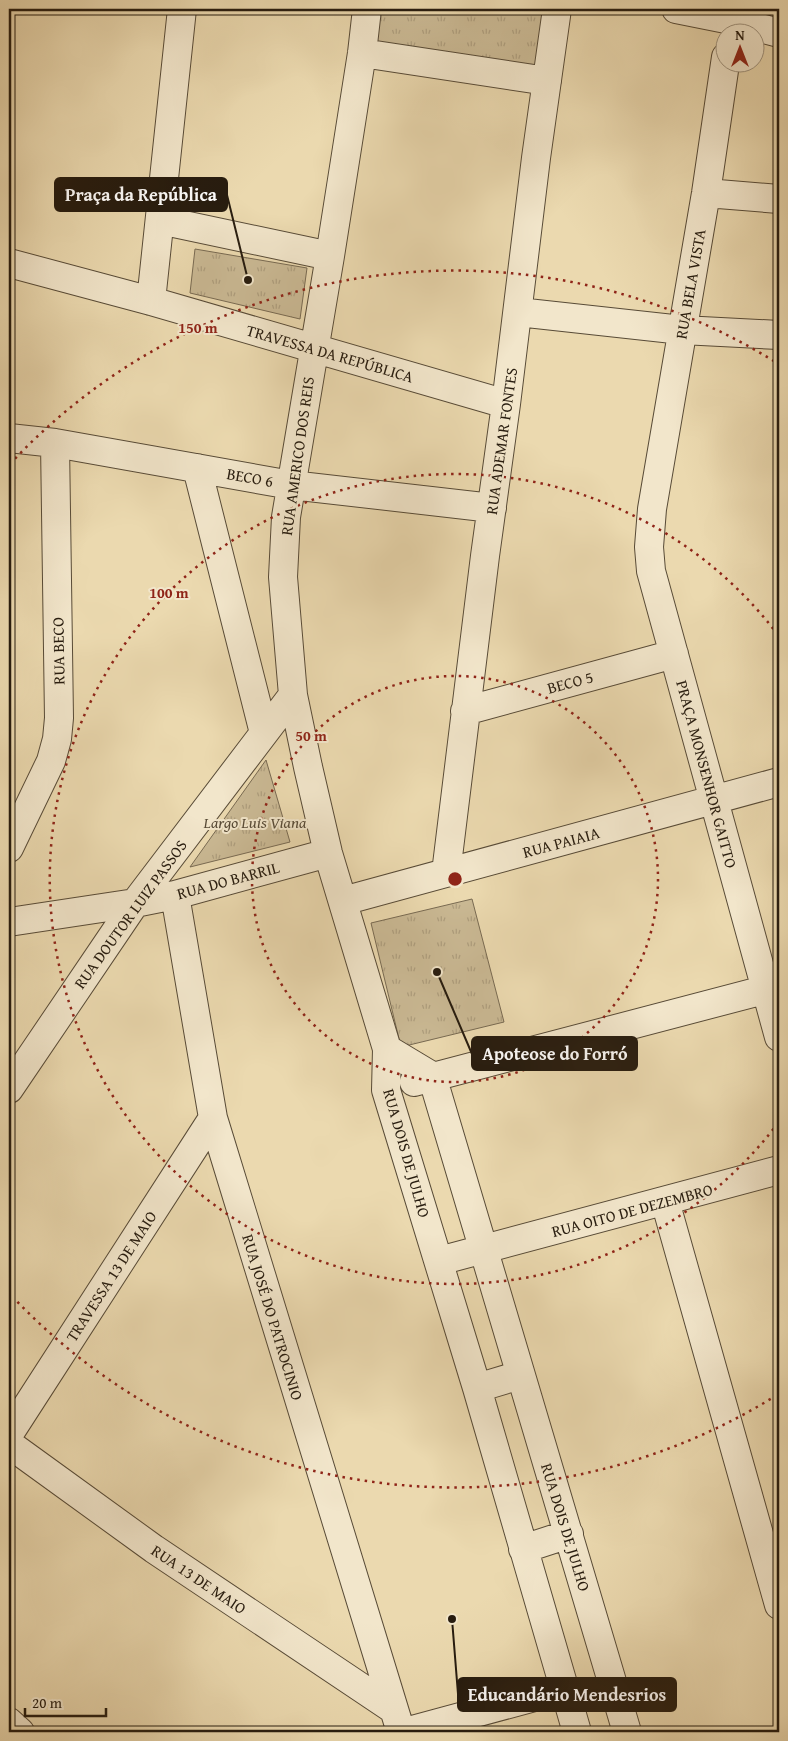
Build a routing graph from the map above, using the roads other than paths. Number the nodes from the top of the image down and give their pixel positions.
1 (182, 9) edge
2 (367, 9) edge
3 (557, 9) edge
4 (676, 9) edge
5 (731, 20) edge
6 (779, 33) edge
7 (362, 53) junction
8 (724, 72) edge
9 (547, 81) junction
10 (706, 193) junction
11 (779, 199) edge
12 (160, 220) junction
13 (330, 256) junction
14 (9, 263) edge
15 (151, 301) junction
16 (518, 312) junction
17 (682, 330) junction
18 (779, 335) edge
19 (313, 348) junction
20 (506, 404) junction
21 (9, 438) edge
22 (55, 443) junction
23 (197, 468) junction
24 (291, 485) junction
25 (492, 508) junction
26 (652, 509) joint
27 (674, 654) junction
28 (293, 695) junction
29 (465, 710) junction
30 (264, 733) junction
31 (779, 782) edge
32 (713, 800) junction
33 (9, 848) edge
34 (328, 854) junction
35 (446, 873) junction
36 (175, 895) junction
37 (343, 900) junction
38 (135, 903) junction
39 (9, 922) edge
40 (773, 988) edge
41 (779, 1037) edge
42 (387, 1049) junction
43 (432, 1076) junction
44 (9, 1089) edge
45 (386, 1090) junction
46 (213, 1118) junction
47 (779, 1170) edge
48 (665, 1201) junction
49 (485, 1250) junction
50 (439, 1261) junction
51 (520, 1374) junction
52 (477, 1388) junction
53 (9, 1434) edge
54 (9, 1444) edge
55 (569, 1534) junction
56 (523, 1549) junction
57 (779, 1605) edge
58 (564, 1689) junction
59 (9, 1722) edge
60 (399, 1724) edge
61 (20, 1732) edge
62 (577, 1732) edge
63 (628, 1732) edge

1 - 12 street
2 - 7 street, RUA AMERICO DOS REIS
3 - 9 street, RUA ADEMAR FONTES
4 - 5 street
5 - 6 street
7 - 9 street
7 - 13 street, RUA AMERICO DOS REIS
8 - 10 street, RUA BELA VISTA
9 - 16 street, RUA ADEMAR FONTES
10 - 11 street
10 - 17 street, RUA BELA VISTA
12 - 13 street
12 - 15 street
13 - 19 street, RUA AMERICO DOS REIS
14 - 15 street, TRAVESSA DA REPÚBLICA
15 - 19 street, TRAVESSA DA REPÚBLICA
16 - 17 street
16 - 20 street, RUA ADEMAR FONTES
17 - 18 street
17 - 26 street, RUA BELA VISTA
19 - 20 street, TRAVESSA DA REPÚBLICA
19 - 24 street, RUA AMERICO DOS REIS
20 - 25 street, RUA ADEMAR FONTES
21 - 22 street, BECO 6
22 - 23 street, BECO 6
22 - 33 street, RUA BECO
23 - 24 street, BECO 6
23 - 30 street
24 - 25 street, BECO 6
24 - 28 street, RUA AMERICO DOS REIS
25 - 29 street, RUA ADEMAR FONTES
26 - 27 street, PRAÇA MONSENHOR GAITTO
27 - 29 street, BECO 5
27 - 32 street, PRAÇA MONSENHOR GAITTO
28 - 30 street, RUA DOUTOR LUIZ PASSOS
28 - 34 street, RUA AMERICO DOS REIS
29 - 35 street, RUA ADEMAR FONTES
30 - 38 street, RUA DOUTOR LUIZ PASSOS
31 - 32 street, RUA PAIAIA
32 - 35 street, RUA PAIAIA
32 - 40 street, PRAÇA MONSENHOR GAITTO
34 - 36 street, RUA DO BARRIL
34 - 37 street, RUA AMERICO DOS REIS
35 - 37 street, RUA PAIAIA
36 - 38 street, RUA DO BARRIL
36 - 46 street, RUA JOSÉ DO PATROCINIO
37 - 42 street
38 - 39 street, RUA DO BARRIL
38 - 44 street, RUA DOUTOR LUIZ PASSOS
40 - 41 street, PRAÇA MONSENHOR GAITTO
40 - 43 street
42 - 43 street
42 - 45 street, RUA DOIS DE JULHO
43 - 45 street
43 - 49 street, RUA DOIS DE JULHO
45 - 50 street, RUA DOIS DE JULHO
46 - 53 street, TRAVESSA 13 DE MAIO
46 - 60 street, RUA JOSÉ DO PATROCINIO
47 - 48 street, RUA OITO DE DEZEMBRO
48 - 49 street, RUA OITO DE DEZEMBRO
48 - 57 street
49 - 50 street, RUA OITO DE DEZEMBRO
49 - 51 street, RUA DOIS DE JULHO
50 - 52 street, RUA DOIS DE JULHO
51 - 52 street
51 - 55 street, RUA DOIS DE JULHO
52 - 56 street, RUA DOIS DE JULHO
54 - 60 street, RUA 13 DE MAIO
55 - 56 street
55 - 63 street, RUA DOIS DE JULHO
56 - 58 street, RUA DOIS DE JULHO
58 - 60 street
58 - 62 street, RUA DOIS DE JULHO
59 - 61 street

